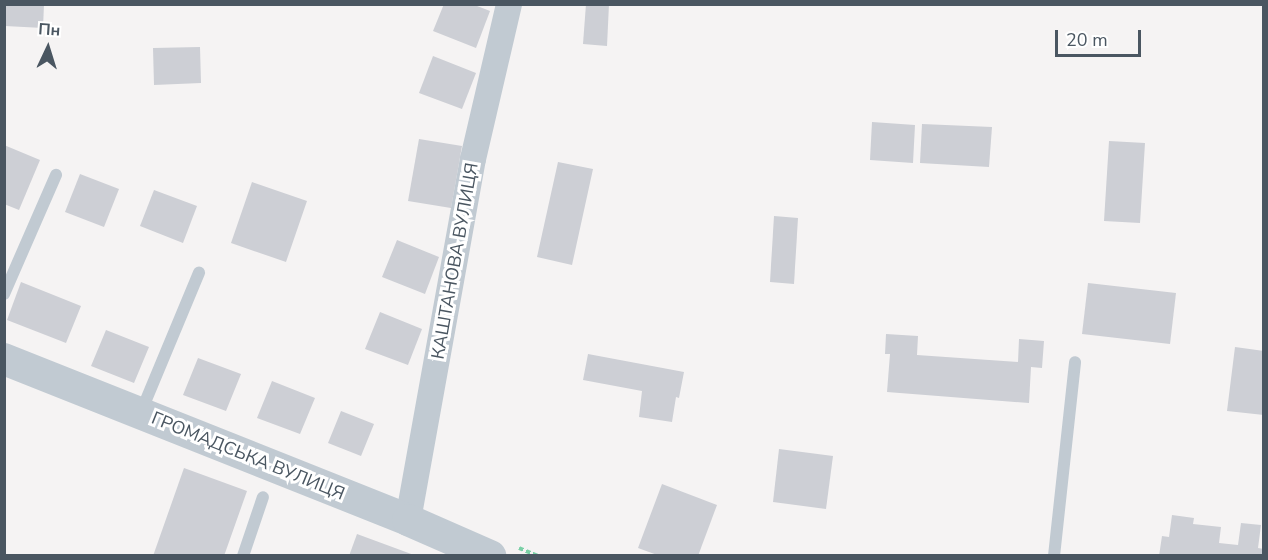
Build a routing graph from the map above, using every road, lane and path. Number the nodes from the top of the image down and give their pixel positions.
1 (509, 4) edge
2 (56, 175) dead end
3 (199, 273) dead end
4 (4, 294) edge
5 (4, 359) edge
6 (1075, 362) dead end
7 (140, 413) junction
8 (263, 497) dead end
9 (408, 520) junction
10 (470, 552) edge
11 (243, 555) edge
12 (1054, 555) edge

1 - 9 street, КАШТАНОВА ВУЛИЦЯ
2 - 4 lane
3 - 7 lane
5 - 7 street, ГРОМАДСЬКА ВУЛИЦЯ
6 - 12 lane
7 - 9 street, ГРОМАДСЬКА ВУЛИЦЯ
8 - 11 lane
9 - 10 street, ГРОМАДСЬКА ВУЛИЦЯ

